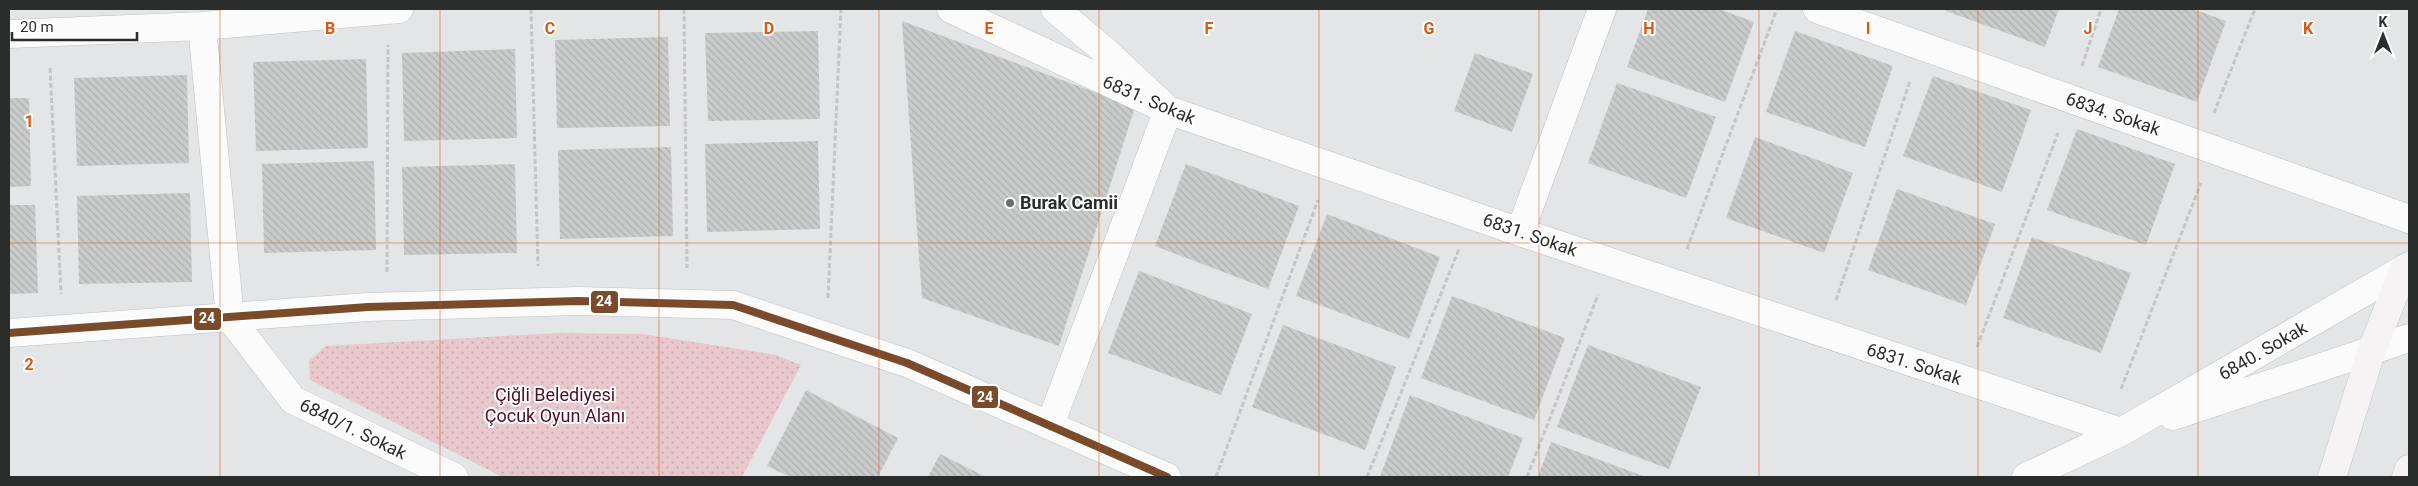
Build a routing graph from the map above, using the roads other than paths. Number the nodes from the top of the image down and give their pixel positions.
1 (394, 9) edge
2 (951, 9) edge
3 (1055, 9) edge
4 (1602, 9) edge
5 (1817, 9) edge
6 (202, 26) junction
7 (9, 34) edge
8 (1168, 110) junction
9 (2409, 219) edge
10 (1520, 232) junction
11 (2407, 268) edge
12 (230, 318) junction
13 (9, 332) edge
14 (2409, 338) edge
15 (2370, 352) junction
16 (1050, 425) junction
17 (2114, 430) junction
18 (2409, 469) edge
19 (454, 477) edge
20 (1167, 477) edge
21 (2026, 477) edge
22 (2332, 477) edge
23 (2406, 477) edge

1 - 6 street
2 - 8 street, 6831. Sokak
3 - 8 street
4 - 10 street
5 - 9 street, 6834. Sokak
6 - 7 street
6 - 12 street
8 - 10 street, 6831. Sokak
8 - 16 street
10 - 17 street, 6831. Sokak
11 - 15 main road
11 - 17 street, 6840. Sokak
12 - 13 street
12 - 16 street
12 - 19 street, 6840/1. Sokak
14 - 15 street, 6840. Sokak
15 - 17 street, 6840. Sokak
15 - 22 main road
16 - 20 street
17 - 21 street, 6840. Sokak
18 - 23 main road

